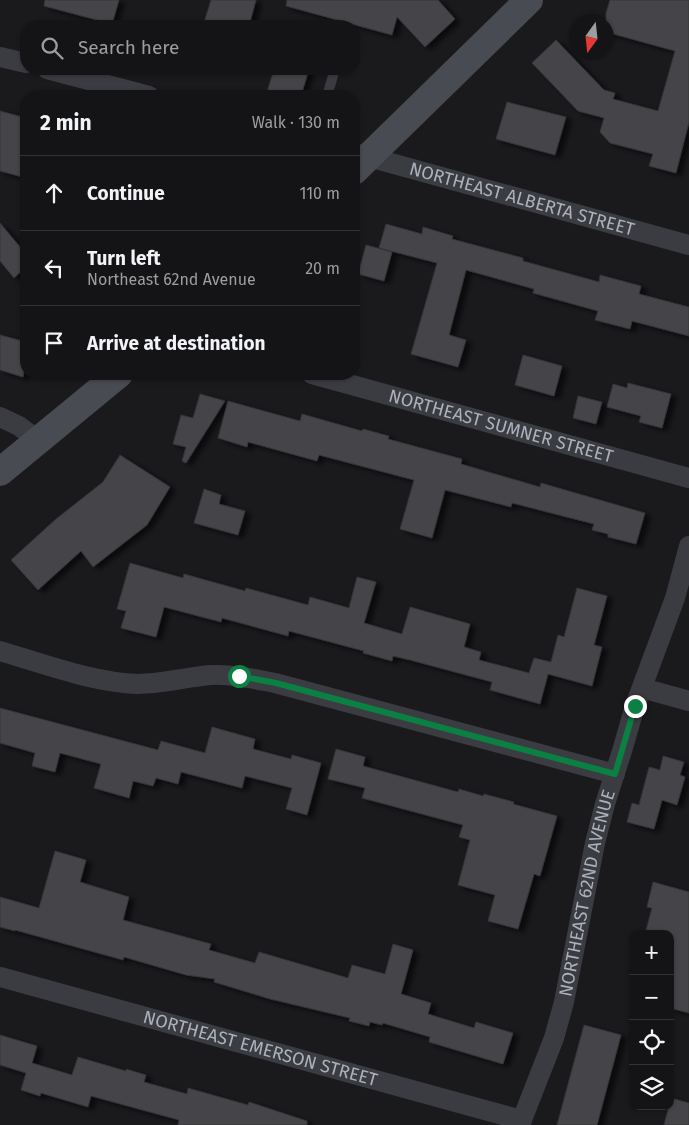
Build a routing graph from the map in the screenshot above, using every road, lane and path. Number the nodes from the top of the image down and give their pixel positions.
1 (529, 0) edge
2 (0, 56) edge
3 (20, 61) edge
4 (69, 75) edge
5 (334, 75) edge
6 (126, 90) edge
7 (329, 90) edge
8 (360, 159) edge
9 (360, 160) edge
10 (689, 245) edge
11 (112, 380) edge
12 (334, 380) edge
13 (0, 417) edge
14 (38, 441) junction
15 (0, 472) edge
16 (689, 478) edge
17 (689, 546) edge
18 (0, 651) edge
19 (642, 688) junction
20 (689, 701) edge
21 (615, 774) junction
22 (0, 978) edge
23 (521, 1122) edge

1 - 8 main road
2 - 3 street
4 - 6 street
5 - 7 lane
9 - 10 street, NORTHEAST ALBERTA STREET
11 - 14 main road
12 - 16 street, NORTHEAST SUMNER STREET
13 - 14 street
14 - 15 main road
17 - 19 street, NORTHEAST 62ND AVENUE
18 - 21 street
19 - 20 street
19 - 21 street, NORTHEAST 62ND AVENUE
21 - 23 street, NORTHEAST 62ND AVENUE
22 - 23 street, NORTHEAST EMERSON STREET

